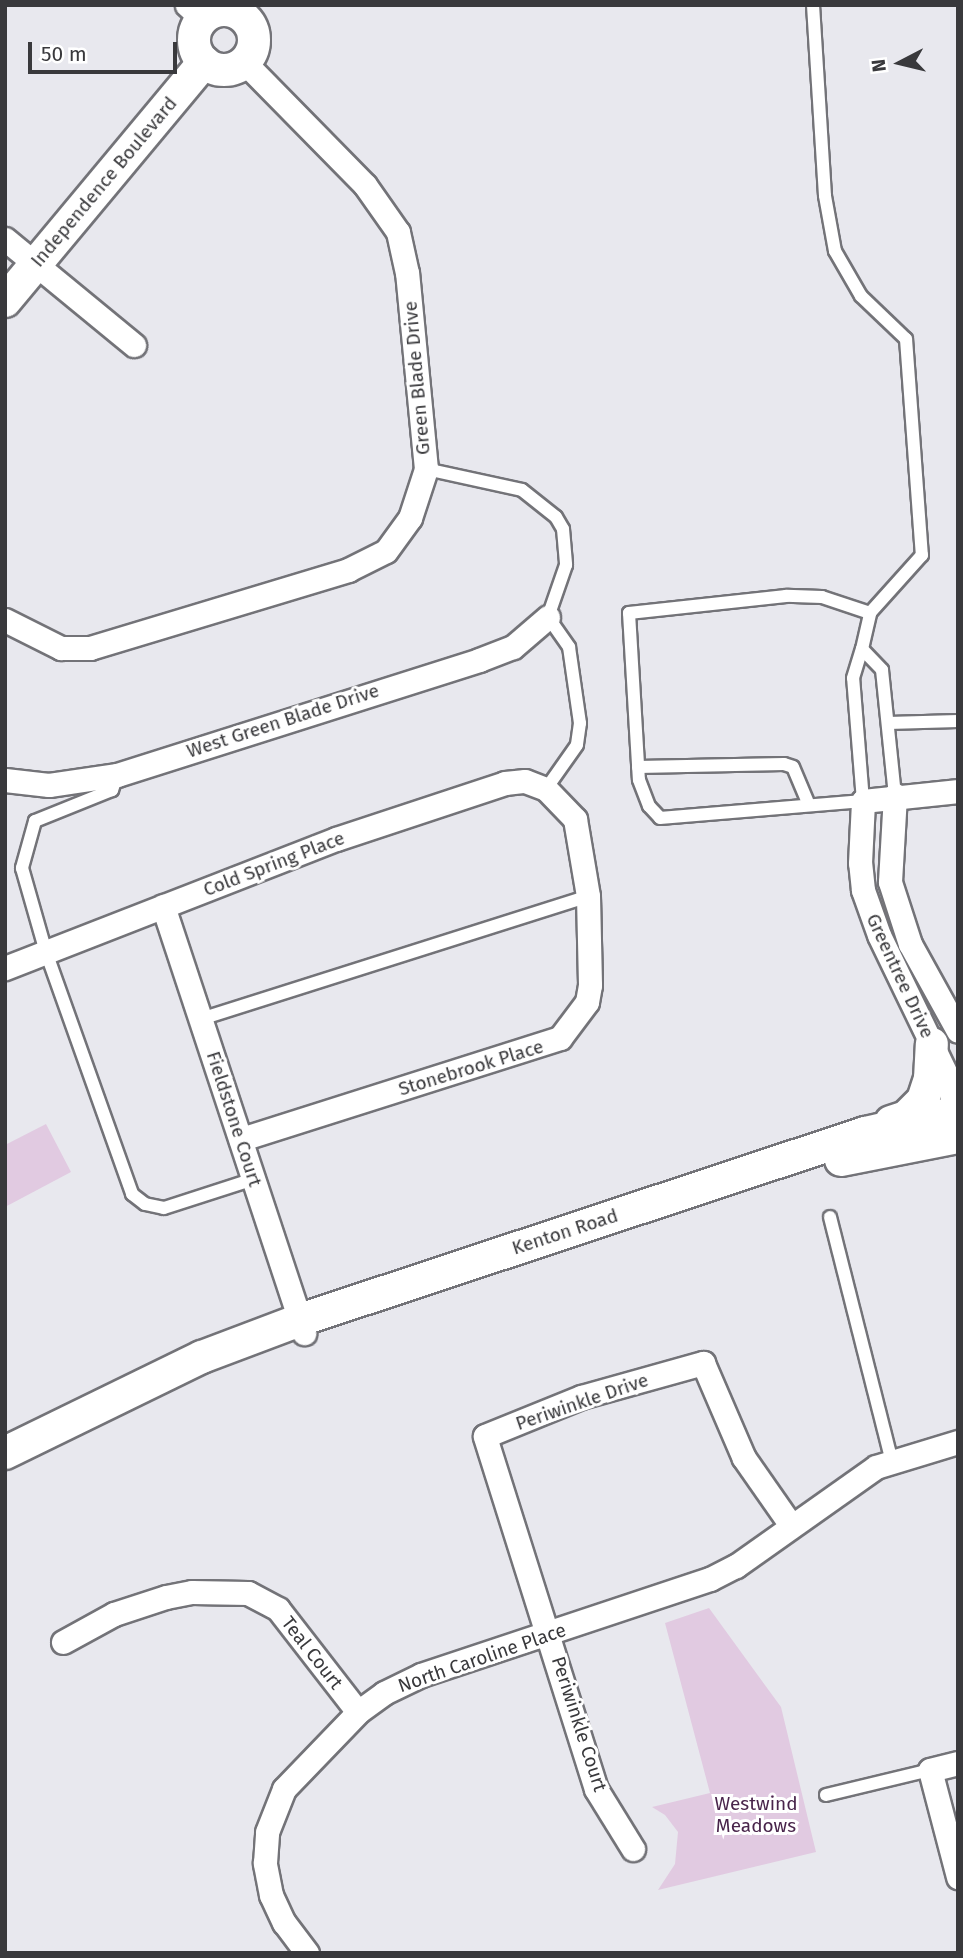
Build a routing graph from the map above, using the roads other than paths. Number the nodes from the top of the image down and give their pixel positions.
1 (813, 5) edge
2 (194, 12) edge
3 (254, 12) edge
4 (204, 62) junction
5 (244, 62) junction
6 (5, 239) edge
7 (35, 265) junction
8 (5, 301) edge
9 (134, 345) dead end
10 (425, 469) junction
11 (870, 613) junction
12 (548, 617) junction
13 (5, 620) edge
14 (862, 649) junction
15 (958, 721) edge
16 (888, 723) junction
17 (638, 767) junction
18 (117, 775) junction
19 (5, 780) edge
20 (546, 789) junction
21 (958, 791) edge
22 (895, 795) junction
23 (863, 801) junction
24 (809, 805) junction
25 (588, 896) junction
26 (163, 906) junction
27 (46, 952) junction
28 (5, 968) edge
29 (201, 1019) junction
30 (945, 1038) edge
31 (957, 1128) edge
32 (865, 1133) junction
33 (241, 1139) junction
34 (254, 1180) junction
35 (830, 1217) dead end
36 (302, 1326) junction
37 (958, 1443) edge
38 (5, 1453) edge
39 (892, 1462) junction
40 (790, 1524) junction
41 (550, 1634) junction
42 (63, 1643) dead end
43 (358, 1712) junction
44 (958, 1763) edge
45 (930, 1770) junction
46 (826, 1795) dead end
47 (633, 1849) dead end
48 (958, 1877) edge
49 (307, 1953) edge

1 - 11 lane
2 - 3 main road
2 - 4 main road
3 - 5 main road
4 - 5 main road
4 - 7 main road, Independence Boulevard
5 - 10 street, Green Blade Drive
6 - 7 street
7 - 8 main road, Independence Boulevard
7 - 9 street
10 - 12 lane
10 - 13 street, Green Blade Drive
11 - 14 lane
11 - 17 lane
12 - 18 street, West Green Blade Drive
12 - 20 lane
14 - 16 lane
14 - 23 lane
15 - 16 lane
16 - 22 lane
17 - 24 lane
17 - 24 lane
18 - 19 street, West Green Blade Drive
18 - 27 lane
20 - 25 street, Stonebrook Place
20 - 26 street, Cold Spring Place
21 - 22 street
22 - 23 street
22 - 30 street, Greentree Drive
23 - 24 lane
23 - 30 street, Greentree Drive
25 - 29 lane
25 - 33 street, Stonebrook Place
26 - 27 street, Cold Spring Place
26 - 29 street, Fieldstone Court
27 - 28 street, Cold Spring Place
27 - 34 lane
29 - 33 street, Fieldstone Court
30 - 31 street, Greentree Drive
30 - 32 main road
31 - 32 main road, Kenton Road
31 - 36 main road, Kenton Road
32 - 36 main road, Kenton Road
33 - 34 street, Fieldstone Court
34 - 36 street, Fieldstone Court
35 - 39 lane
36 - 38 main road, Kenton Road
37 - 39 street, North Caroline Place
39 - 40 street, North Caroline Place
40 - 41 street, North Caroline Place
40 - 41 street, Periwinkle Drive
41 - 43 street, North Caroline Place
41 - 47 street, Periwinkle Court
42 - 43 street, Teal Court
43 - 49 street, North Caroline Place
44 - 45 street
45 - 46 lane
45 - 48 street

